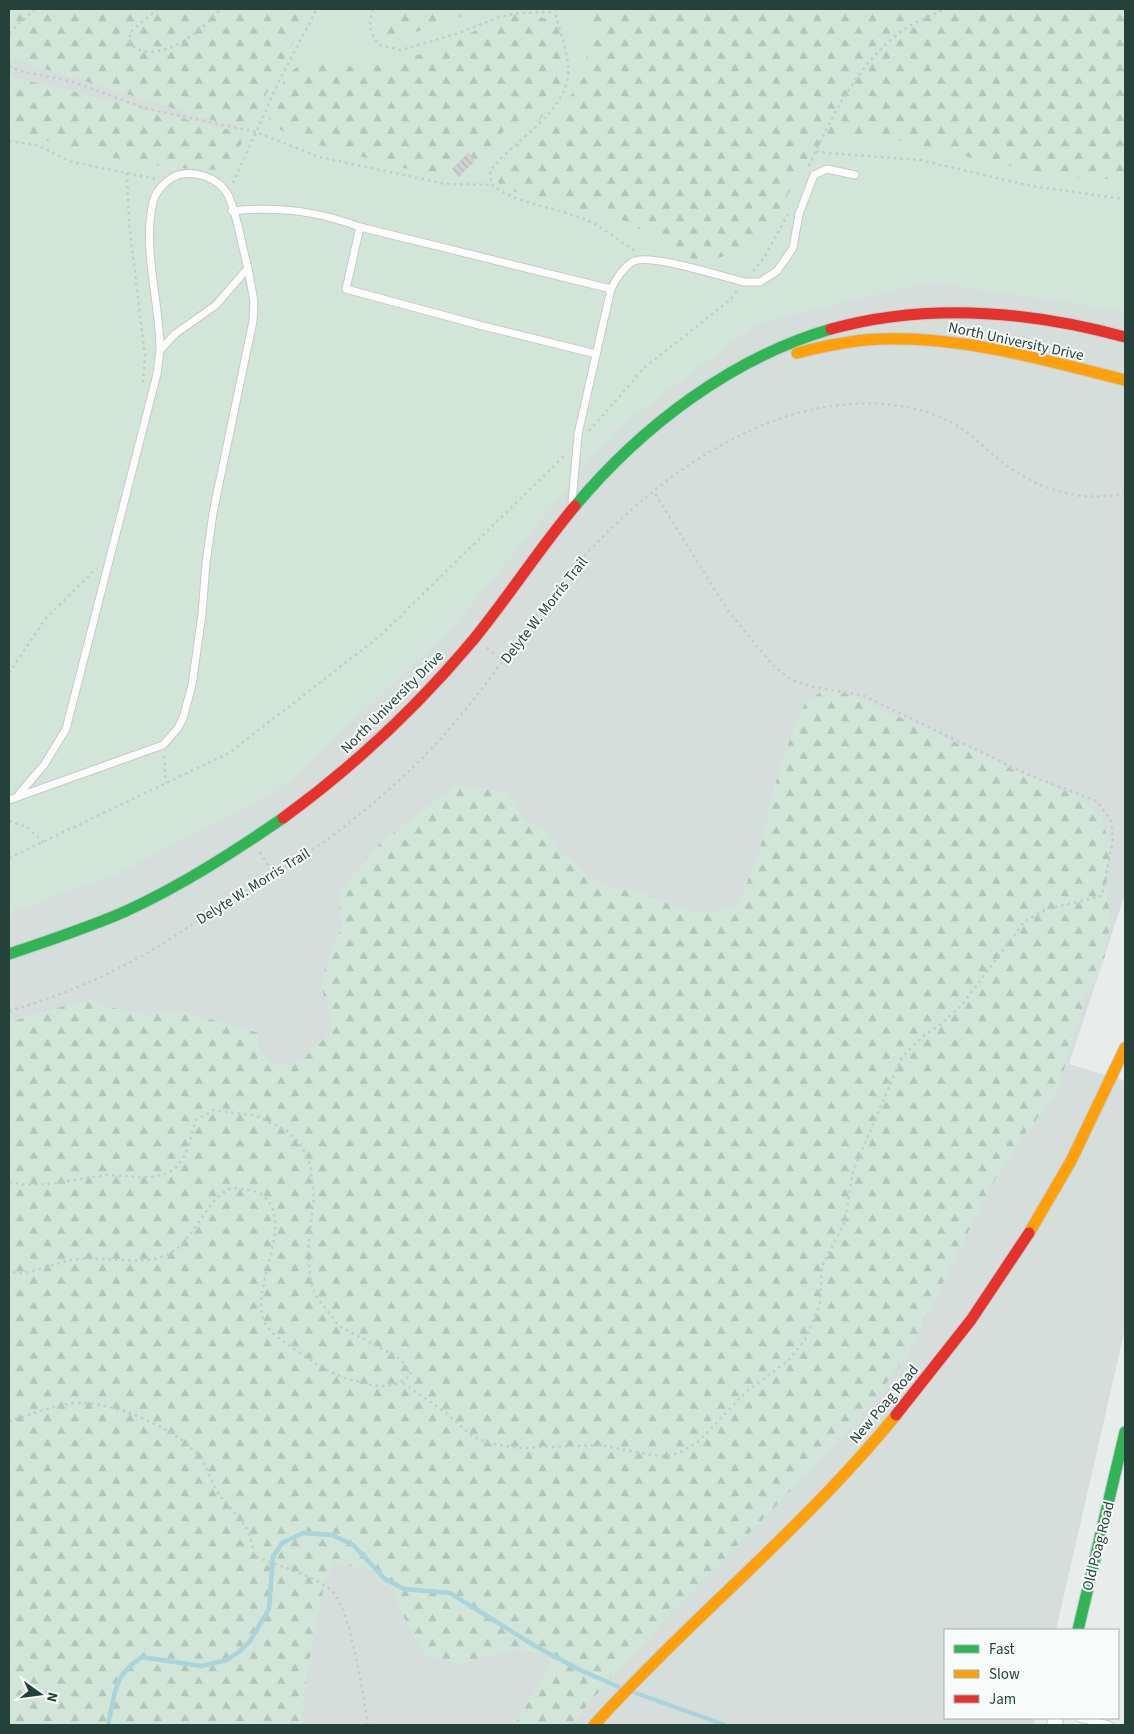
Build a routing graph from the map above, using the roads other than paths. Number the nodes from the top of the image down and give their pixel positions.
1 (855, 175) dead end
2 (232, 211) junction
3 (360, 227) junction
4 (248, 268) junction
5 (611, 289) junction
6 (1125, 337) edge
7 (160, 350) junction
8 (596, 354) junction
9 (725, 378) junction
10 (1125, 380) edge
11 (571, 512) junction
12 (19, 794) junction
13 (9, 800) edge
14 (9, 954) edge
15 (1125, 1048) edge
16 (1125, 1432) edge
17 (1078, 1629) edge
18 (1084, 1719) edge
19 (594, 1725) edge
20 (1109, 1725) edge

1 - 5 lane
2 - 3 lane
2 - 4 lane
2 - 7 lane
3 - 5 lane
3 - 8 lane
4 - 7 lane
4 - 12 lane
5 - 8 lane
6 - 9 main road, North University Drive
7 - 12 lane
8 - 11 lane
9 - 10 main road, North University Drive
9 - 11 main road, North University Drive
11 - 14 main road, North University Drive
12 - 13 lane
15 - 19 main road, New Poag Road
16 - 17 main road, Old Poag Road
18 - 20 lane

